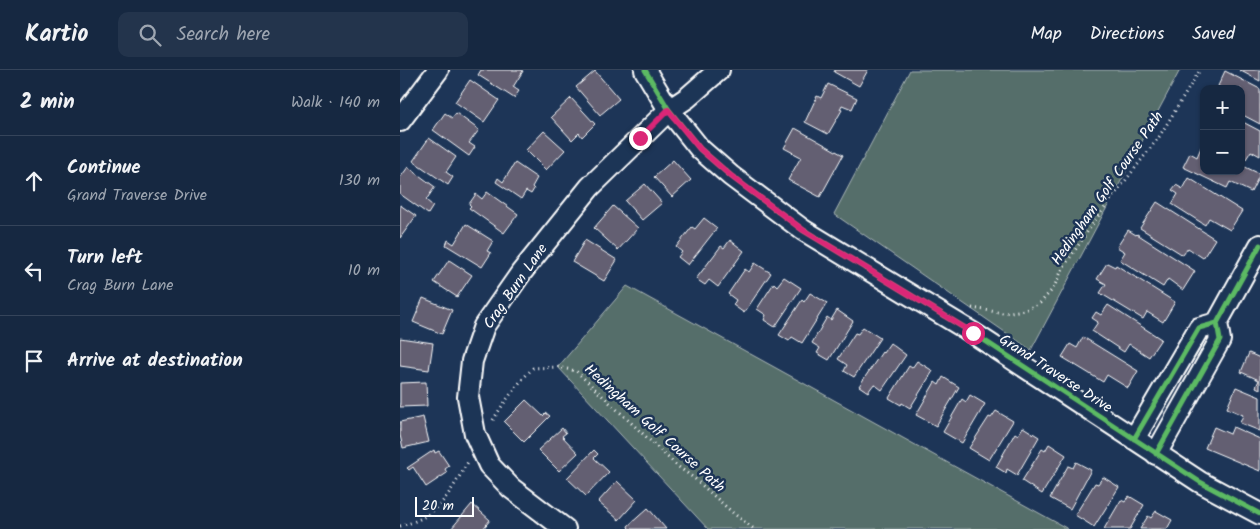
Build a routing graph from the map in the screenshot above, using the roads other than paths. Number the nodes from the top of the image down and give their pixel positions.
1 (438, 70) edge
2 (645, 70) edge
3 (719, 70) edge
4 (668, 110) junction
5 (400, 121) edge
6 (1260, 245) edge
7 (1218, 331) junction
8 (1134, 439) junction
9 (1156, 454) junction
10 (1260, 514) edge
11 (565, 529) edge

1 - 5 street
2 - 4 street, Grand Traverse Drive
3 - 4 street, Crag Burn Lane
4 - 8 street, Grand Traverse Drive
4 - 11 street, Crag Burn Lane
6 - 7 street
7 - 8 street
7 - 9 street
8 - 9 street, Grand Traverse Drive
9 - 10 street, Grand Traverse Drive

